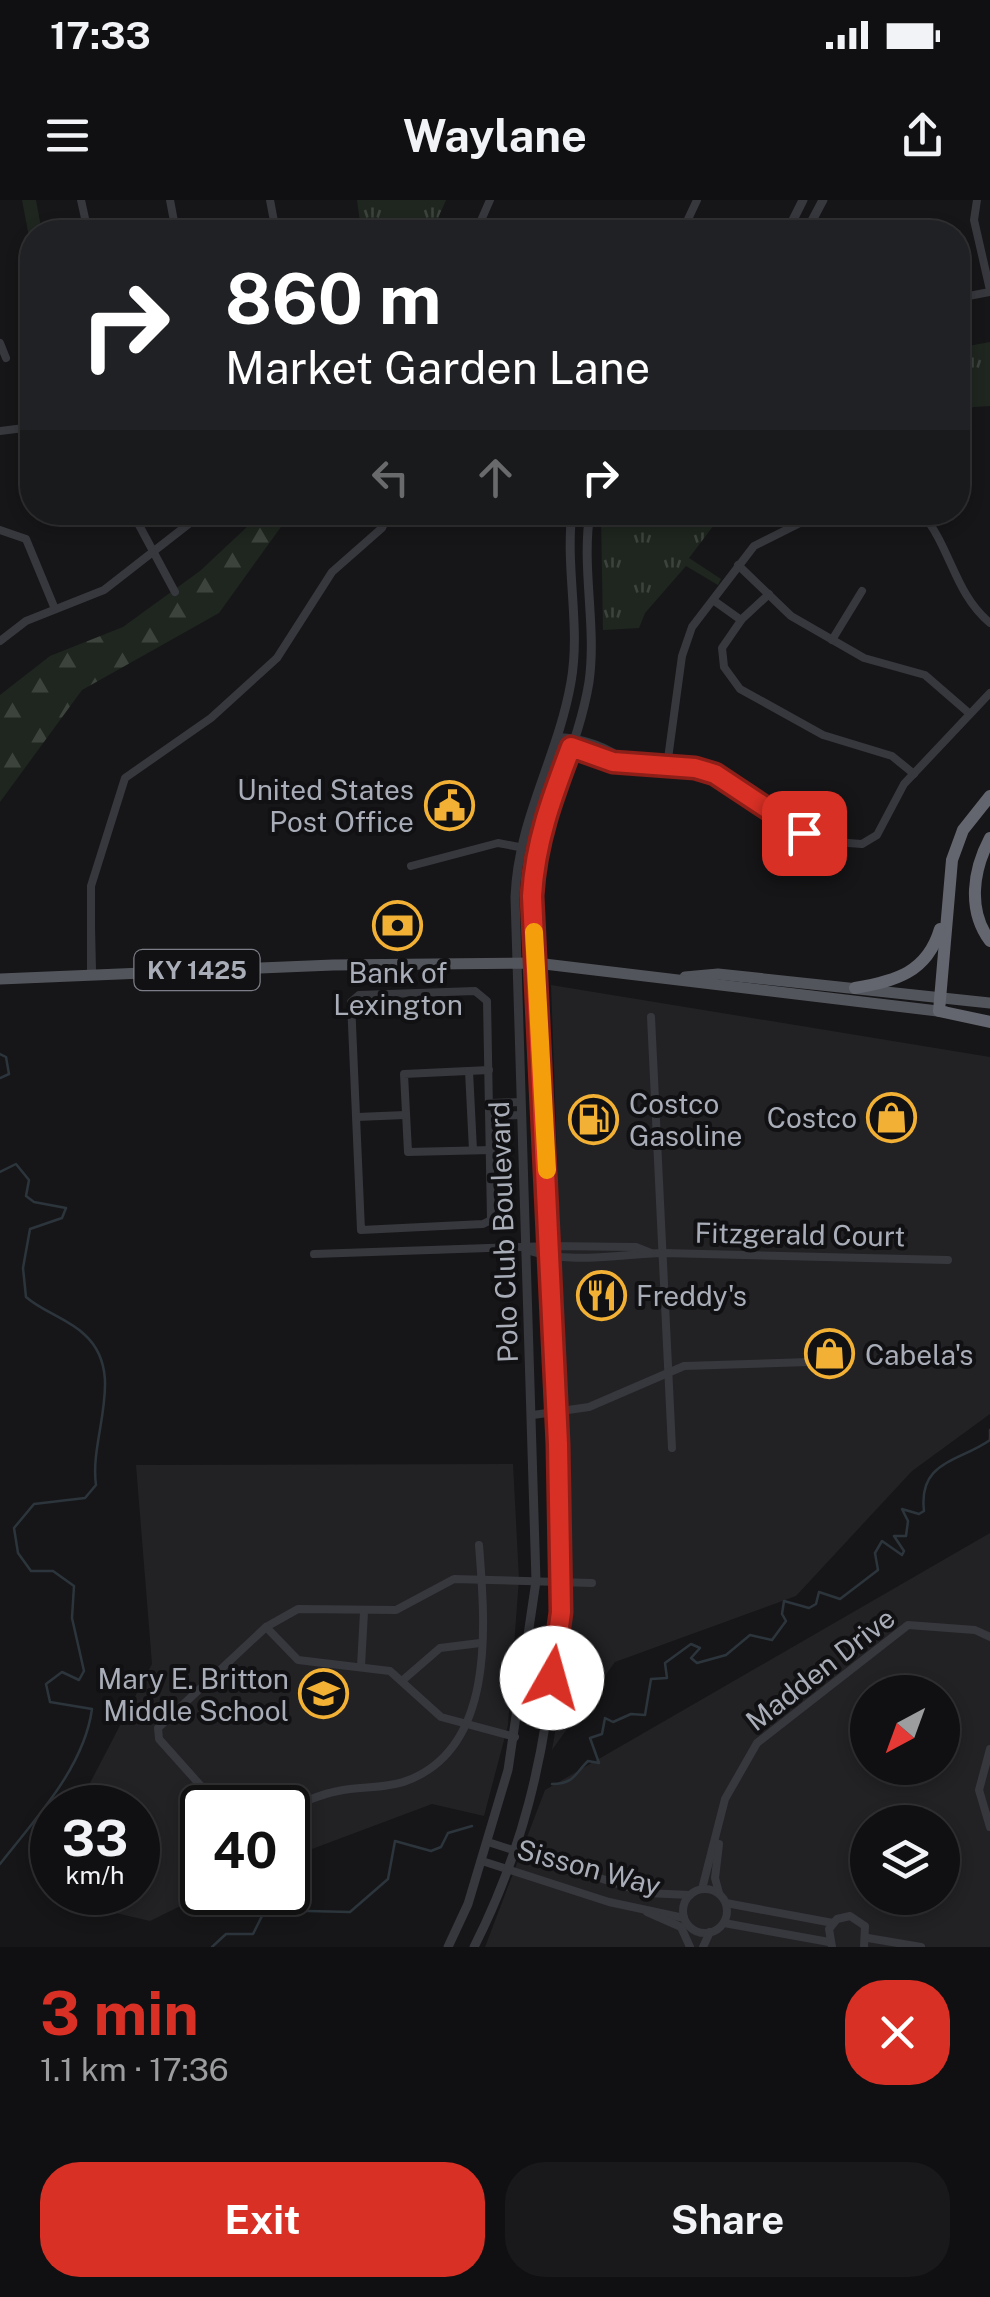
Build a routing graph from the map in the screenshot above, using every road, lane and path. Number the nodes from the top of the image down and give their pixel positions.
1 (803, 200) edge
2 (977, 200) edge
3 (821, 204) edge
4 (990, 291) edge
5 (0, 344) edge
6 (6, 358) dead end
7 (139, 525) edge
8 (189, 525) edge
9 (384, 525) edge
10 (572, 525) edge
11 (590, 525) edge
12 (794, 525) edge
13 (931, 525) edge
14 (0, 530) edge
15 (154, 555) junction
16 (738, 565) junction
17 (862, 591) dead end
18 (175, 592) dead end
19 (769, 594) junction
20 (713, 600) junction
21 (55, 609) junction
22 (741, 620) junction
23 (990, 622) edge
24 (0, 640) edge
25 (832, 640) junction
26 (990, 693) edge
27 (970, 714) junction
28 (557, 737) junction
29 (573, 742) junction
30 (667, 766) junction
31 (914, 774) junction
32 (990, 796) edge
33 (526, 820) junction
34 (990, 838) edge
35 (538, 842) junction
36 (518, 852) junction
37 (412, 866) dead end
38 (948, 893) junction
39 (990, 941) edge
40 (518, 962) junction
41 (536, 963) junction
42 (91, 976) junction
43 (681, 977) junction
44 (0, 980) edge
45 (854, 988) junction
46 (990, 1003) edge
47 (939, 1004) junction
48 (651, 1017) dead end
49 (990, 1019) edge
50 (489, 1070) junction
51 (469, 1071) junction
52 (521, 1102) junction
53 (491, 1109) junction
54 (472, 1110) junction
55 (521, 1114) junction
56 (405, 1115) junction
57 (357, 1117) junction
58 (474, 1150) junction
59 (492, 1150) junction
60 (362, 1230) junction
61 (550, 1246) junction
62 (526, 1250) junction
63 (651, 1253) junction
64 (664, 1253) junction
65 (314, 1254) dead end
66 (364, 1254) junction
67 (550, 1258) junction
68 (948, 1260) dead end
69 (808, 1362) dead end
70 (668, 1370) junction
71 (557, 1413) junction
72 (532, 1415) junction
73 (672, 1448) dead end
74 (479, 1545) dead end
75 (482, 1578) junction
76 (536, 1581) junction
77 (560, 1582) junction
78 (592, 1583) dead end
79 (364, 1612) junction
80 (266, 1626) junction
81 (990, 1637) edge
82 (480, 1643) junction
83 (361, 1666) junction
84 (403, 1680) junction
85 (469, 1724) junction
86 (515, 1737) junction
87 (990, 1749) edge
88 (200, 1785) edge
89 (310, 1800) edge
90 (720, 1820) junction
91 (990, 1827) edge
92 (488, 1842) junction
93 (514, 1851) junction
94 (482, 1861) junction
95 (508, 1869) junction
96 (702, 1889) junction
97 (718, 1894) junction
98 (690, 1896) junction
99 (609, 1902) junction
100 (726, 1903) junction
101 (684, 1918) junction
102 (724, 1923) junction
103 (833, 1923) junction
104 (694, 1930) junction
105 (710, 1932) junction
106 (866, 1942) edge
107 (831, 1944) edge
108 (448, 1947) edge
109 (474, 1947) edge
110 (692, 1947) edge
111 (703, 1947) edge
112 (922, 1947) edge

1 - 3 street
2 - 4 street
5 - 6 street
7 - 15 street
8 - 15 street
9 - 42 street
10 - 28 street, Polo Club Boulevard
11 - 29 street, Polo Club Boulevard
12 - 16 street
13 - 23 street
14 - 21 street
15 - 18 street
15 - 21 street
16 - 19 street
16 - 20 street
17 - 25 street
19 - 22 street
19 - 25 street
20 - 22 street
20 - 30 street
21 - 24 street
22 - 31 street
25 - 27 street
26 - 27 street
27 - 31 street
28 - 29 street
28 - 33 street, Polo Club Boulevard
29 - 30 street
29 - 35 street, Polo Club Boulevard
30 - 31 street
32 - 38 highway
33 - 35 street
33 - 36 street, Polo Club Boulevard
34 - 39 highway
35 - 36 street
35 - 41 street, Polo Club Boulevard
36 - 37 street
36 - 40 street, Polo Club Boulevard
38 - 45 highway
38 - 47 highway
40 - 41 main road, KY 1425
40 - 42 main road, KY 1425
40 - 52 street, Polo Club Boulevard
41 - 43 main road, KY 1425
41 - 61 street, Polo Club Boulevard
42 - 44 main road, KY 1425
43 - 45 main road, KY 1425
43 - 47 main road, KY 1425
45 - 47 main road, KY 1425
46 - 47 main road, KY 1425
47 - 49 highway
48 - 64 street
50 - 51 street
50 - 53 street
50 - 57 street
51 - 54 street
51 - 56 street
52 - 53 street
52 - 55 street, Polo Club Boulevard
53 - 54 street
53 - 55 street
53 - 59 street
54 - 58 street
55 - 62 street, Polo Club Boulevard
56 - 57 street
56 - 58 street
57 - 60 street
58 - 59 street
59 - 60 street
60 - 66 street
61 - 62 street, Fitzgerald Court
61 - 63 street, Fitzgerald Court
61 - 67 street, Polo Club Boulevard
62 - 66 street
62 - 67 street, Fitzgerald Court
62 - 72 street, Polo Club Boulevard
63 - 64 street, Fitzgerald Court
63 - 67 street, Fitzgerald Court
64 - 68 street, Fitzgerald Court
64 - 70 street
65 - 66 street
67 - 71 street, Polo Club Boulevard
69 - 70 street
70 - 71 street
70 - 73 street
71 - 72 street
71 - 77 street, Polo Club Boulevard
72 - 76 street, Polo Club Boulevard
74 - 75 street
75 - 76 street
75 - 79 street
75 - 82 street
76 - 77 street
76 - 86 street, Polo Club Boulevard
77 - 78 street
77 - 93 street, Polo Club Boulevard
79 - 80 street
79 - 83 street
80 - 83 street
80 - 88 street
81 - 90 street, Madden Drive
82 - 84 street
82 - 85 street
83 - 84 street
84 - 85 street
85 - 86 street
85 - 89 street
86 - 92 street, Polo Club Boulevard
87 - 91 street
90 - 96 street, Madden Drive
90 - 97 street, Madden Drive
92 - 93 street, Sisson Way
92 - 94 street, Polo Club Boulevard
93 - 95 street, Polo Club Boulevard
93 - 98 street, Sisson Way
94 - 95 street, Sisson Way
94 - 108 street, Polo Club Boulevard
95 - 99 street, Sisson Way
95 - 109 street, Polo Club Boulevard
96 - 97 street
96 - 98 street
97 - 100 street
98 - 101 street
99 - 101 street, Sisson Way
99 - 110 street
100 - 102 street
100 - 103 street
101 - 104 street
102 - 105 street
102 - 107 street
103 - 106 street
103 - 107 street
104 - 105 street
104 - 110 street
105 - 111 street
106 - 112 street

